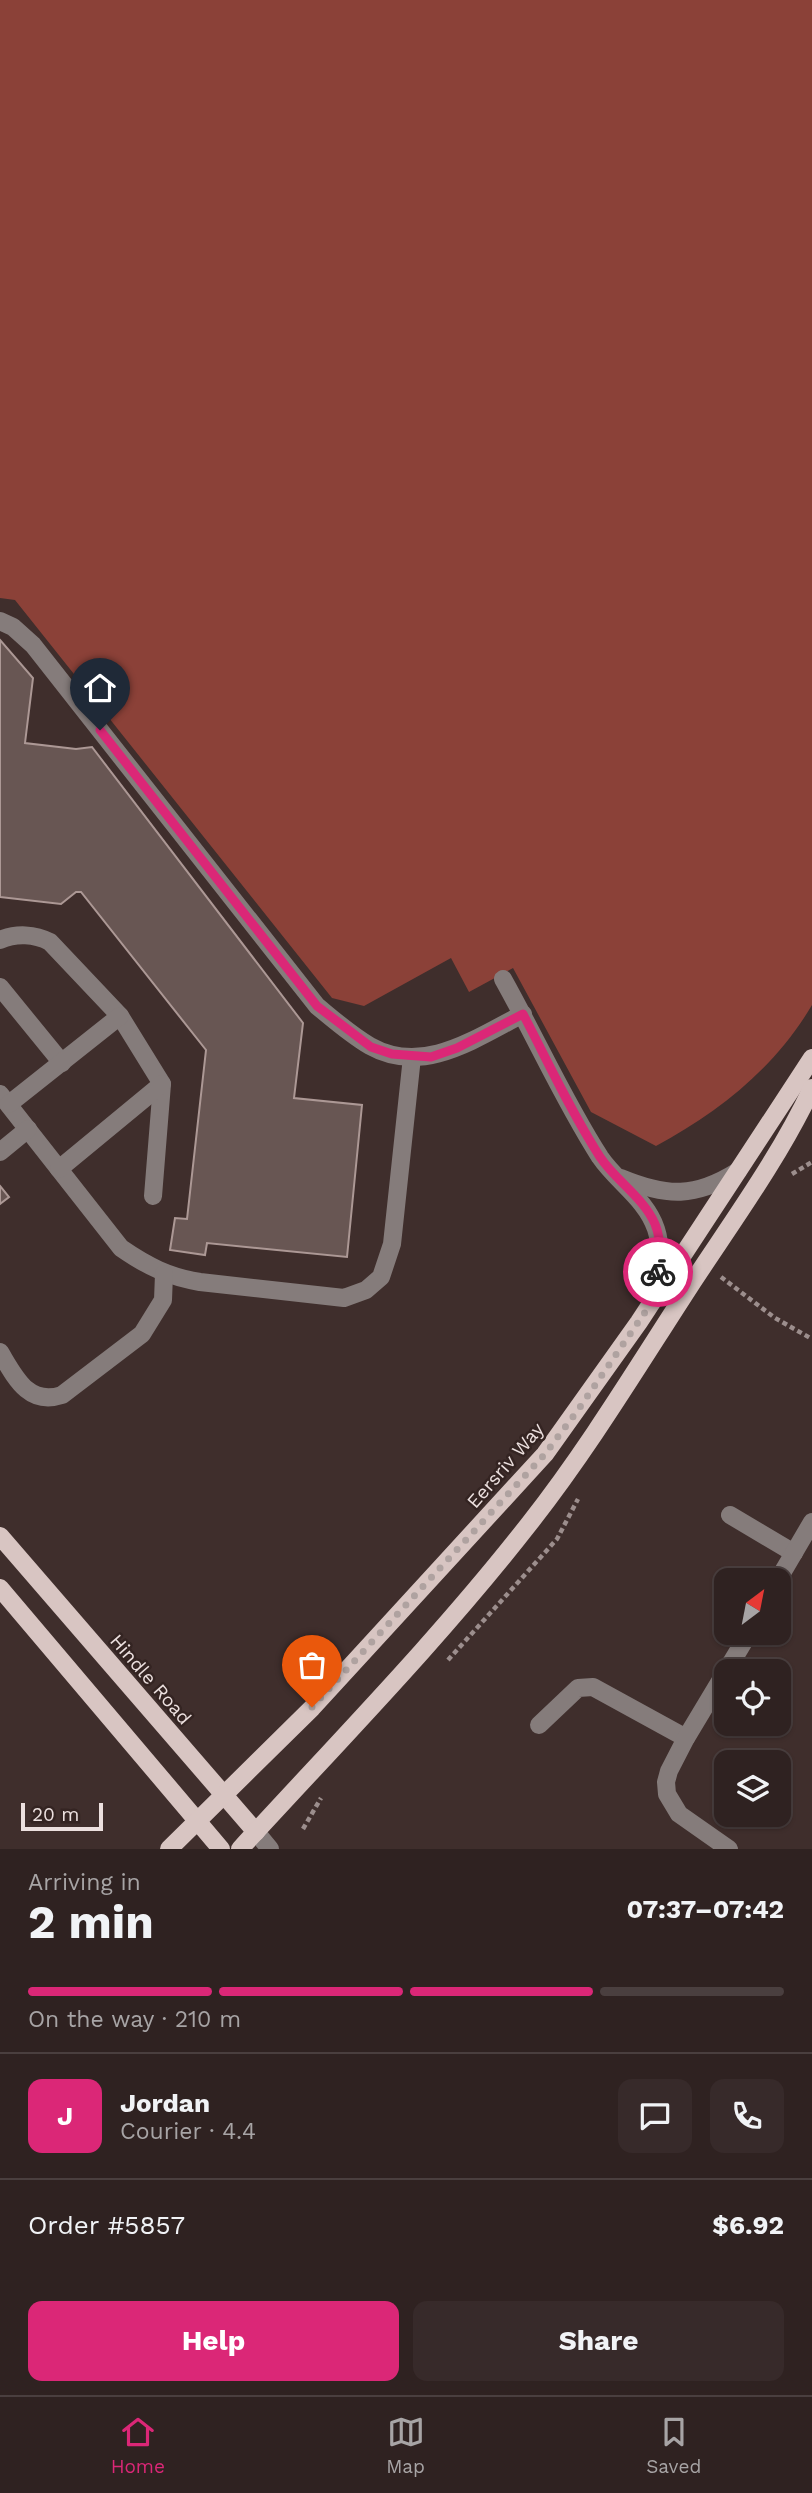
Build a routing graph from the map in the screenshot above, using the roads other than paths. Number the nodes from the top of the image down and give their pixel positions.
1 (0, 621) edge
2 (0, 940) edge
3 (503, 979) dead end
4 (0, 987) edge
5 (523, 1014) junction
6 (120, 1016) junction
7 (412, 1057) junction
8 (812, 1058) edge
9 (62, 1063) junction
10 (162, 1084) junction
11 (812, 1088) edge
12 (4, 1099) edge
13 (28, 1129) junction
14 (0, 1152) edge
15 (59, 1169) junction
16 (738, 1171) junction
17 (618, 1177) junction
18 (153, 1196) dead end
19 (164, 1274) junction
20 (652, 1302) junction
21 (0, 1352) edge
22 (730, 1515) dead end
23 (812, 1521) edge
24 (0, 1536) edge
25 (793, 1553) junction
26 (785, 1568) edge
27 (0, 1588) edge
28 (742, 1645) edge
29 (539, 1725) dead end
30 (686, 1738) junction
31 (222, 1794) junction
32 (197, 1820) junction
33 (256, 1832) junction
34 (169, 1849) edge
35 (220, 1849) edge
36 (240, 1849) edge
37 (270, 1849) edge
38 (729, 1849) edge

1 - 7 street
2 - 6 street
3 - 5 street
4 - 9 street
5 - 7 street
5 - 17 street
6 - 9 street
6 - 10 street
7 - 19 street
8 - 16 main road, Eersriv Way
9 - 12 street
10 - 15 street
10 - 18 street
11 - 33 main road
12 - 13 street
13 - 14 street
13 - 15 street
15 - 19 street
16 - 17 street
16 - 20 main road, Eersriv Way
17 - 20 street
19 - 21 street
20 - 31 main road, Eersriv Way
22 - 25 street
23 - 25 street
24 - 31 main road, Hindle Road
25 - 26 street
27 - 32 main road
28 - 30 street
29 - 30 street
30 - 38 street
31 - 32 main road, Eersriv Way
31 - 33 main road, Hindle Road
32 - 34 main road, Eersriv Way
32 - 35 main road
33 - 36 main road
33 - 37 street, Hindle Road

